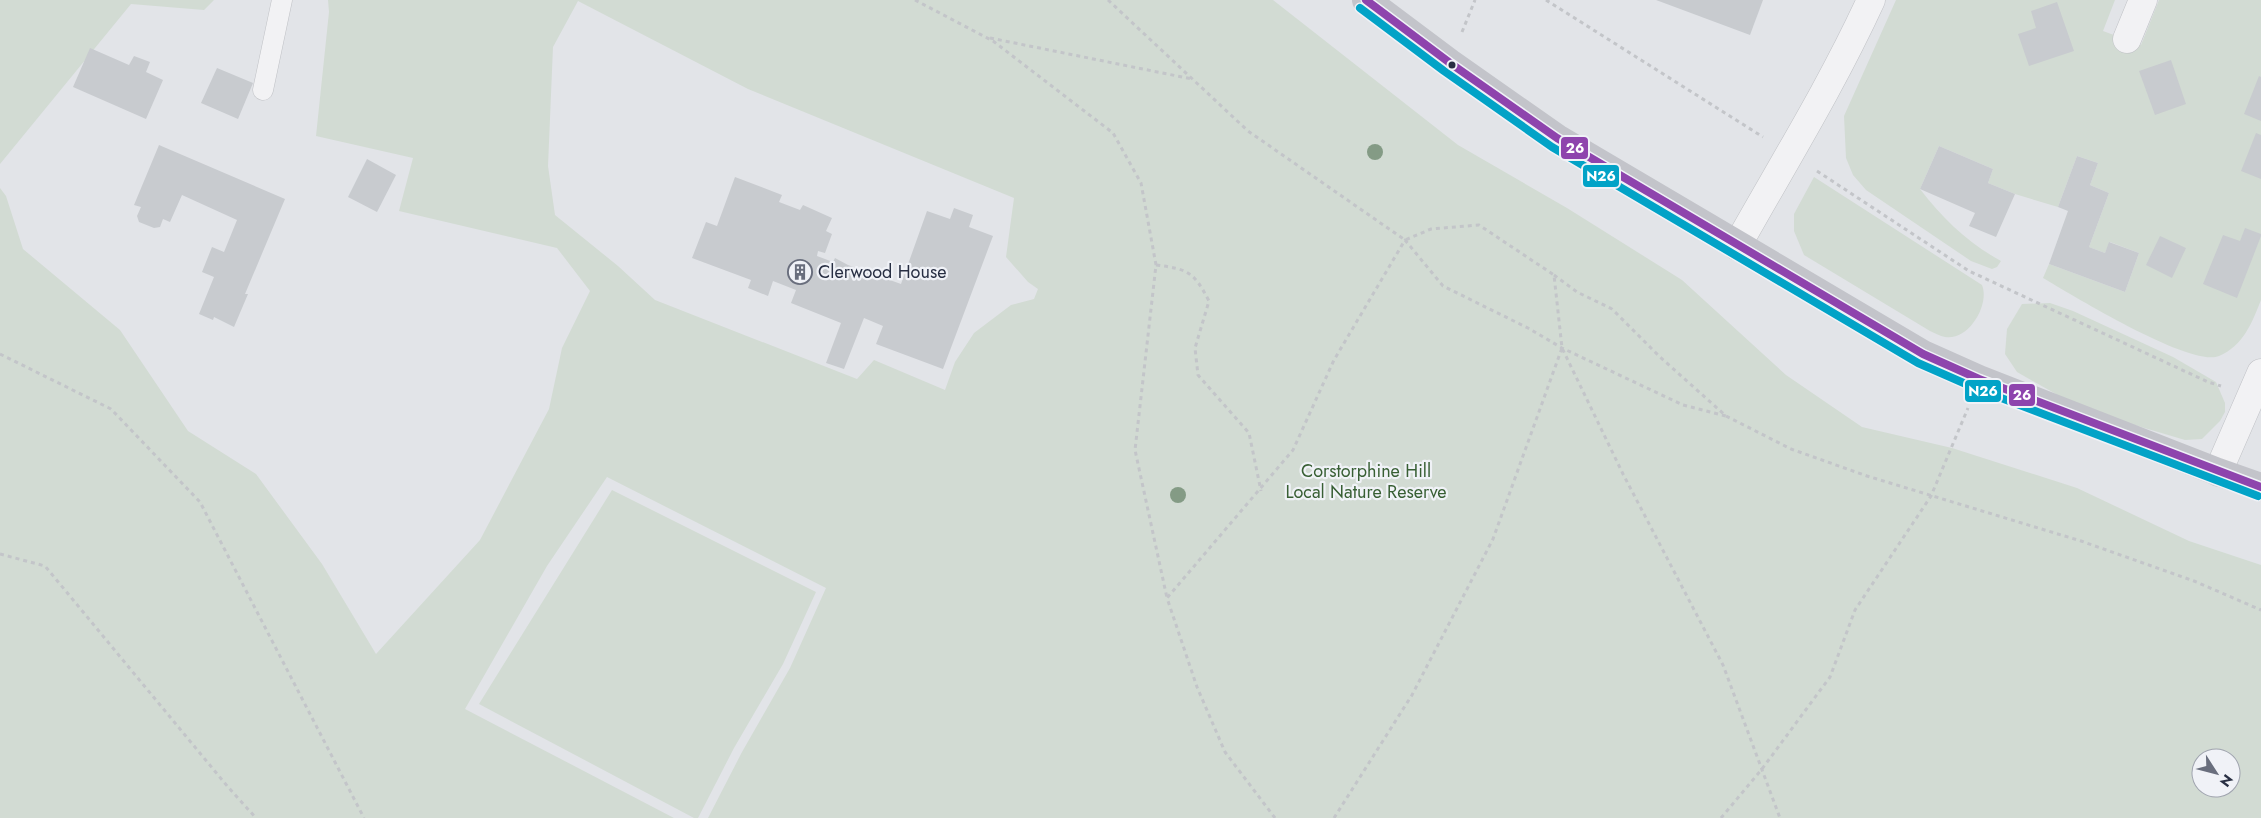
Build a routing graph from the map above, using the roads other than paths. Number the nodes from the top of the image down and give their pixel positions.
1 (282, 0) edge
2 (1366, 0) edge
3 (1871, 0) edge
4 (2143, 0) edge
5 (2127, 39) dead end
6 (263, 90) dead end
7 (1737, 246) junction
8 (2257, 383) edge
9 (2218, 472) junction
10 (2261, 487) edge

1 - 6 lane
2 - 7 street
3 - 7 street
4 - 5 street
7 - 9 street
8 - 9 street
9 - 10 street

